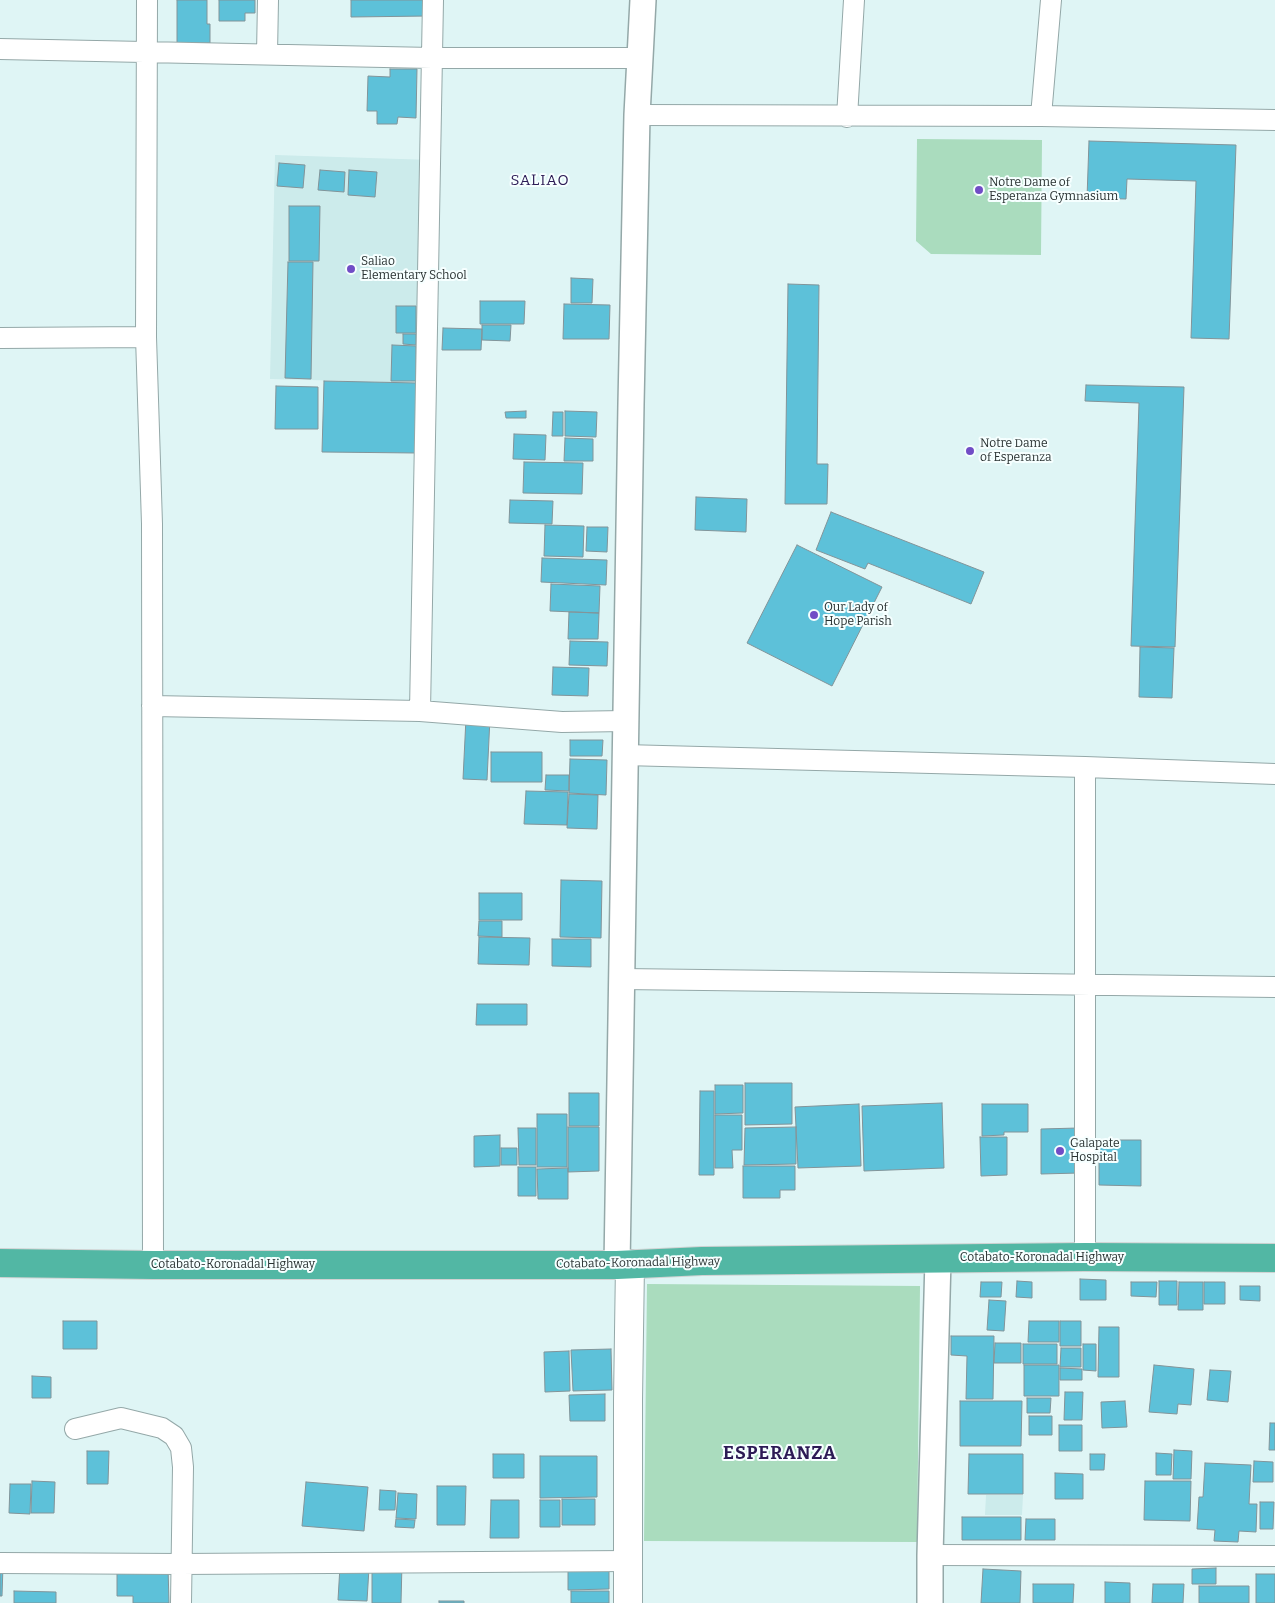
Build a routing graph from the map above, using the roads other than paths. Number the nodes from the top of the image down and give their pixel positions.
1 (148, 0) edge
2 (268, 0) edge
3 (433, 0) edge
4 (643, 0) edge
5 (854, 0) edge
6 (1051, 0) edge
7 (0, 49) edge
8 (147, 52) junction
9 (267, 54) junction
10 (432, 58) junction
11 (639, 58) junction
12 (637, 115) junction
13 (1041, 116) junction
14 (846, 117) junction
15 (1275, 120) edge
16 (146, 337) junction
17 (0, 338) edge
18 (152, 706) junction
19 (420, 711) junction
20 (625, 721) junction
21 (624, 755) junction
22 (1085, 767) junction
23 (1275, 774) edge
24 (622, 978) junction
25 (1084, 986) junction
26 (1275, 987) edge
27 (1085, 1257) junction
28 (1275, 1258) edge
29 (938, 1259) junction
30 (0, 1263) edge
31 (624, 1265) junction
32 (153, 1266) junction
33 (75, 1430) dead end
34 (930, 1556) junction
35 (1275, 1556) edge
36 (629, 1561) junction
37 (0, 1563) edge
38 (181, 1564) junction
39 (181, 1603) edge
40 (628, 1603) edge
41 (930, 1603) edge

1 - 8 street
2 - 9 street
3 - 10 street
4 - 11 street
5 - 14 street
6 - 13 street
7 - 8 street
8 - 9 street
8 - 16 street
9 - 10 street
10 - 11 street
10 - 19 street
11 - 12 street
12 - 14 street
12 - 20 street
13 - 14 street
13 - 15 street
16 - 17 street
16 - 18 street
18 - 19 street
18 - 32 street
19 - 20 street
20 - 21 street
21 - 22 street
21 - 24 street
22 - 23 street
22 - 25 street
24 - 25 street
24 - 31 street
25 - 26 street
25 - 27 street
27 - 28 highway, Cotabato-Koronadal Highway
27 - 29 highway, Cotabato-Koronadal Highway
29 - 31 highway, Cotabato-Koronadal Highway
29 - 34 street
30 - 32 highway, Cotabato-Koronadal Highway
31 - 32 highway, Cotabato-Koronadal Highway
31 - 36 main road
33 - 38 street
34 - 35 street
34 - 41 street
36 - 38 street
36 - 40 main road
37 - 38 street
38 - 39 street

